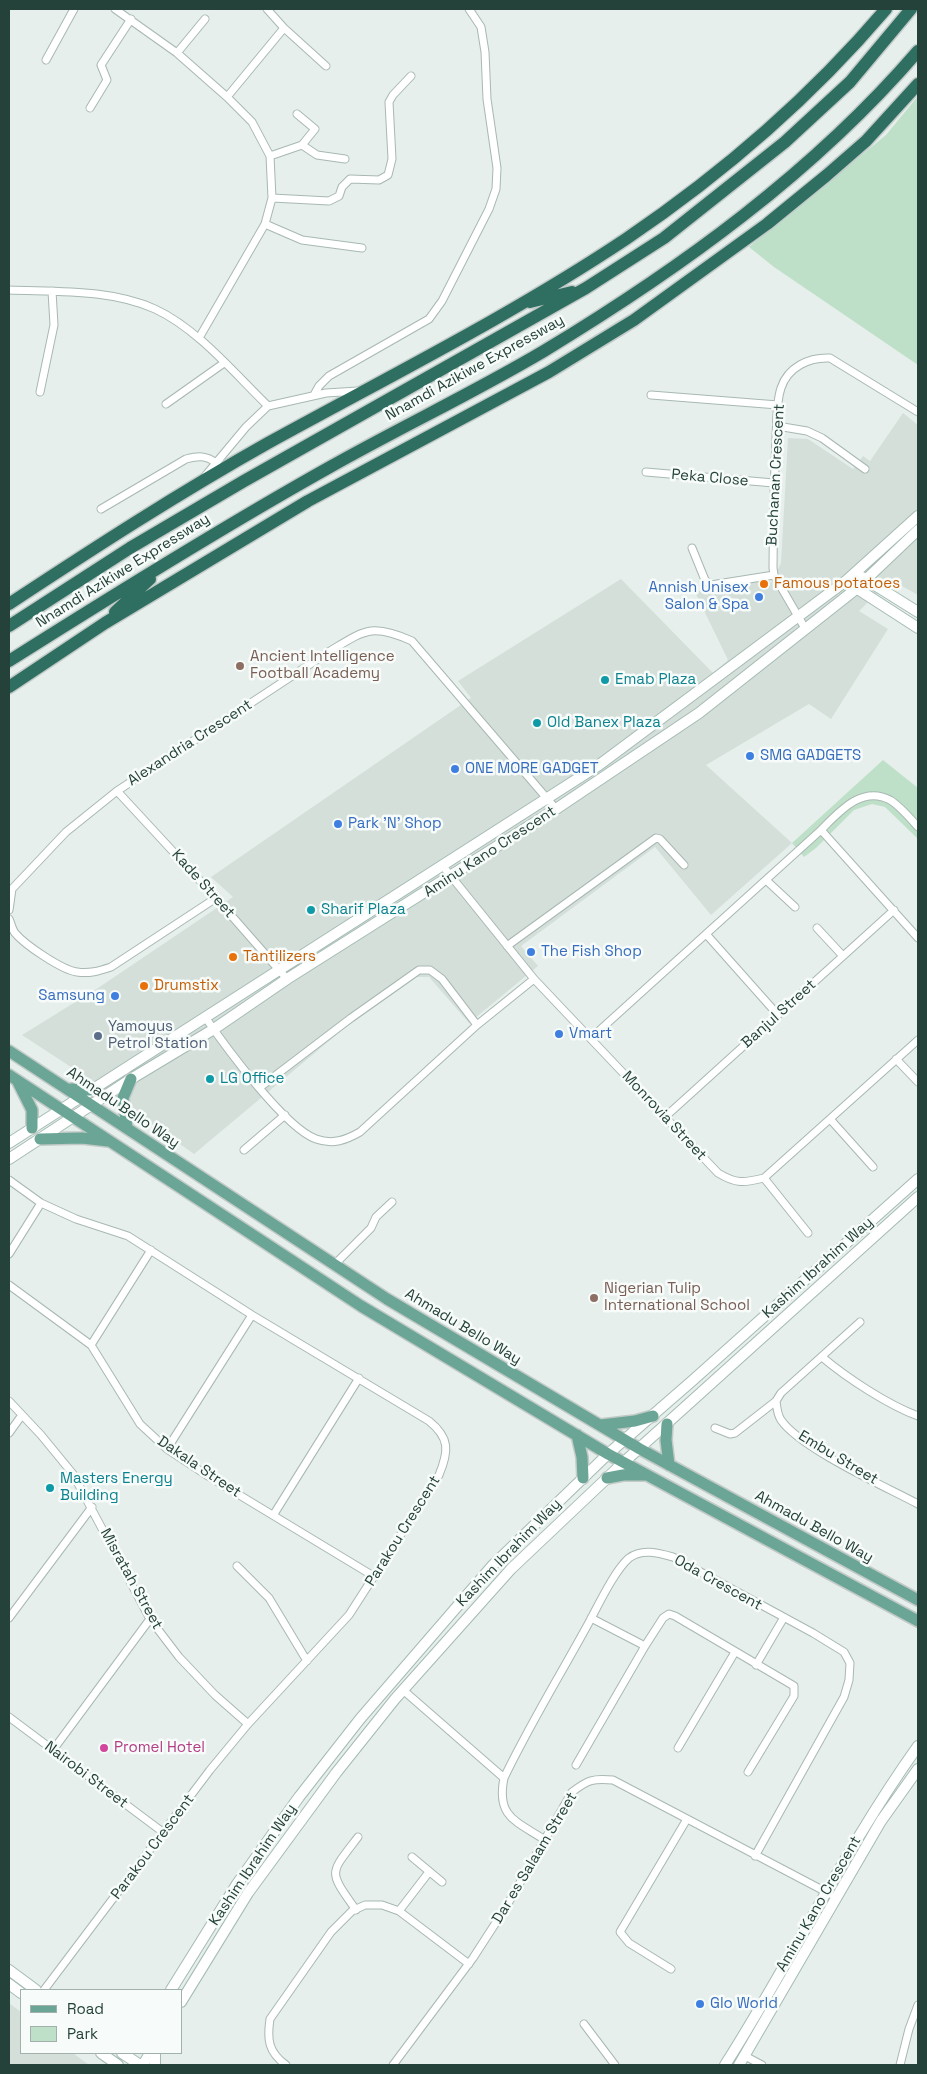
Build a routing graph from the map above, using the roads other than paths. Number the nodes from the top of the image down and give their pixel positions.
1 (74, 9) edge
2 (115, 9) edge
3 (267, 9) edge
4 (470, 9) edge
5 (886, 9) edge
6 (911, 9) edge
7 (131, 19) junction
8 (205, 19) dead end
9 (284, 28) junction
10 (918, 51) edge
11 (176, 53) junction
12 (46, 60) dead end
13 (326, 66) dead end
14 (411, 76) dead end
15 (918, 84) edge
16 (227, 97) junction
17 (90, 108) dead end
18 (298, 114) dead end
19 (302, 145) junction
20 (270, 156) junction
21 (345, 159) dead end
22 (272, 198) junction
23 (265, 224) junction
24 (362, 248) dead end
25 (586, 288) junction
26 (9, 290) edge
27 (52, 291) junction
28 (517, 305) junction
29 (198, 338) junction
30 (224, 363) junction
31 (363, 391) junction
32 (40, 392) dead end
33 (314, 395) junction
34 (652, 395) dead end
35 (166, 404) dead end
36 (778, 405) junction
37 (268, 406) junction
38 (918, 412) edge
39 (777, 426) junction
40 (216, 463) junction
41 (865, 469) dead end
42 (646, 472) dead end
43 (200, 482) junction
44 (774, 483) junction
45 (101, 509) dead end
46 (918, 516) edge
47 (918, 530) edge
48 (692, 548) dead end
49 (78, 559) junction
50 (167, 561) junction
51 (856, 572) junction
52 (774, 574) junction
53 (847, 580) junction
54 (865, 580) junction
55 (856, 589) junction
56 (9, 604) edge
57 (43, 604) junction
58 (918, 612) edge
59 (798, 617) junction
60 (106, 623) junction
61 (9, 626) edge
62 (918, 628) edge
63 (806, 630) junction
64 (9, 662) edge
65 (9, 687) edge
66 (117, 791) junction
67 (547, 797) junction
68 (556, 809) junction
69 (918, 827) edge
70 (822, 830) junction
71 (442, 865) junction
72 (684, 865) dead end
73 (450, 877) junction
74 (766, 880) junction
75 (216, 898) junction
76 (795, 907) dead end
77 (9, 910) edge
78 (894, 910) junction
79 (9, 919) edge
80 (817, 928) dead end
81 (706, 934) junction
82 (918, 938) edge
83 (507, 946) junction
84 (843, 956) junction
85 (279, 970) junction
86 (287, 979) junction
87 (534, 979) junction
88 (778, 1015) junction
89 (205, 1017) junction
90 (477, 1024) junction
91 (214, 1029) junction
92 (591, 1038) junction
93 (918, 1040) edge
94 (9, 1050) edge
95 (896, 1059) junction
96 (13, 1078) edge
97 (131, 1079) junction
98 (918, 1082) edge
99 (67, 1088) junction
100 (259, 1088) junction
101 (91, 1090) junction
102 (80, 1097) junction
103 (92, 1104) junction
104 (61, 1109) junction
105 (285, 1115) junction
106 (665, 1117) junction
107 (74, 1118) junction
108 (830, 1119) junction
109 (32, 1128) junction
110 (126, 1128) junction
111 (40, 1139) junction
112 (111, 1142) junction
113 (9, 1143) edge
114 (244, 1150) dead end
115 (9, 1159) edge
116 (873, 1167) dead end
117 (764, 1178) junction
118 (918, 1179) edge
119 (9, 1180) edge
120 (918, 1197) edge
121 (392, 1202) dead end
122 (41, 1203) junction
123 (808, 1233) dead end
124 (151, 1250) junction
125 (9, 1254) edge
126 (334, 1265) junction
127 (9, 1285) edge
128 (252, 1315) junction
129 (860, 1322) dead end
130 (90, 1345) junction
131 (822, 1357) junction
132 (359, 1378) junction
133 (9, 1401) edge
134 (776, 1401) junction
135 (22, 1415) junction
136 (653, 1416) junction
137 (918, 1416) edge
138 (667, 1424) junction
139 (601, 1425) junction
140 (716, 1428) dead end
141 (9, 1433) edge
142 (577, 1435) junction
143 (625, 1440) junction
144 (640, 1449) junction
145 (168, 1450) junction
146 (608, 1454) junction
147 (624, 1462) junction
148 (669, 1465) junction
149 (648, 1475) junction
150 (583, 1478) junction
151 (607, 1478) junction
152 (918, 1504) edge
153 (92, 1507) junction
154 (274, 1514) junction
155 (237, 1566) dead end
156 (375, 1577) junction
157 (918, 1600) edge
158 (9, 1618) edge
159 (591, 1618) junction
160 (150, 1619) junction
161 (783, 1619) junction
162 (918, 1621) edge
163 (644, 1646) junction
164 (734, 1652) junction
165 (306, 1661) junction
166 (756, 1665) junction
167 (404, 1690) junction
168 (9, 1717) edge
169 (248, 1724) junction
170 (918, 1746) edge
171 (678, 1748) dead end
172 (53, 1750) junction
173 (907, 1762) junction
174 (576, 1765) dead end
175 (918, 1769) edge
176 (748, 1772) dead end
177 (504, 1778) junction
178 (687, 1819) junction
179 (164, 1833) junction
180 (358, 1837) dead end
181 (545, 1840) junction
182 (412, 1856) dead end
183 (755, 1856) junction
184 (429, 1872) junction
185 (442, 1882) dead end
186 (825, 1892) junction
187 (835, 1897) junction
188 (356, 1910) junction
189 (399, 1911) junction
190 (469, 1964) junction
191 (671, 1969) dead end
192 (9, 1970) edge
193 (9, 1984) edge
194 (35, 1989) edge
195 (45, 1989) edge
196 (172, 1989) edge
197 (20, 1992) edge
198 (182, 2000) edge
199 (918, 2005) edge
200 (584, 2024) dead end
201 (102, 2054) edge
202 (149, 2054) edge
203 (127, 2057) edge
204 (742, 2061) edge
205 (118, 2065) edge
206 (141, 2065) edge
207 (286, 2065) edge
208 (393, 2065) edge
209 (615, 2065) edge
210 (725, 2065) edge
211 (762, 2065) edge
212 (900, 2065) edge

1 - 12 street
2 - 7 street
3 - 9 street
4 - 33 street
5 - 28 highway
6 - 25 highway, Nnamdi Azikiwe Expressway
7 - 11 street
7 - 17 street
8 - 11 street
9 - 13 street
9 - 16 street
10 - 50 highway, Nnamdi Azikiwe Expressway
11 - 16 street
14 - 22 street
15 - 60 highway
16 - 20 street
18 - 19 street
19 - 20 street
19 - 21 street
20 - 22 street
22 - 23 street
23 - 24 street
23 - 29 street
25 - 28 highway
25 - 57 highway, Nnamdi Azikiwe Expressway
26 - 27 street
27 - 29 street
27 - 32 street
28 - 31 highway
29 - 30 street
30 - 35 street
30 - 37 street
31 - 33 street
31 - 43 highway
33 - 37 street
34 - 36 street
36 - 38 street, Buchanan Crescent
36 - 39 street, Buchanan Crescent
37 - 40 street
39 - 41 street
39 - 44 street, Buchanan Crescent
40 - 43 street
40 - 45 street
42 - 44 street, Peka Close
43 - 49 highway
44 - 52 street, Buchanan Crescent
46 - 51 main road, Aminu Kano Crescent
47 - 54 main road, Aminu Kano Crescent
48 - 52 street
49 - 56 highway
49 - 57 highway
50 - 60 highway
50 - 64 highway, Nnamdi Azikiwe Expressway
51 - 53 main road, Aminu Kano Crescent
51 - 54 main road
52 - 59 street, Buchanan Crescent
53 - 55 main road
53 - 59 main road, Aminu Kano Crescent
54 - 55 main road, Aminu Kano Crescent
54 - 58 main road
55 - 62 main road
55 - 63 main road, Aminu Kano Crescent
57 - 61 highway, Nnamdi Azikiwe Expressway
59 - 63 street, Buchanan Crescent
59 - 67 main road, Aminu Kano Crescent
60 - 65 highway
63 - 68 main road, Aminu Kano Crescent
66 - 67 street, Alexandria Crescent
66 - 75 street, Kade Street
66 - 77 street, Alexandria Crescent
67 - 68 street, Alexandria Crescent
67 - 71 main road, Aminu Kano Crescent
68 - 73 main road, Aminu Kano Crescent
69 - 70 street
70 - 74 street
70 - 78 street
71 - 73 street, Monrovia Street
71 - 85 main road, Aminu Kano Crescent
72 - 83 street
73 - 83 street, Monrovia Street
73 - 86 main road, Aminu Kano Crescent
74 - 76 street
74 - 81 street
75 - 79 street
75 - 85 street, Kade Street
78 - 82 street
78 - 84 street, Banjul Street
80 - 84 street
81 - 88 street
81 - 92 street
83 - 87 street, Monrovia Street
84 - 88 street, Banjul Street
85 - 86 street, Kade Street
85 - 89 main road, Aminu Kano Crescent
86 - 91 main road, Aminu Kano Crescent
87 - 90 street
87 - 92 street, Monrovia Street
88 - 106 street, Banjul Street
89 - 91 street
89 - 101 main road, Aminu Kano Crescent
90 - 100 street
90 - 105 street
91 - 97 main road, Aminu Kano Crescent
91 - 100 street
92 - 106 street, Monrovia Street
93 - 95 street
94 - 99 main road, Ahmadu Bello Way
95 - 98 street
95 - 108 street
96 - 104 main road
96 - 109 main road
97 - 103 main road, Aminu Kano Crescent
97 - 110 main road
99 - 101 main road
99 - 102 main road, Ahmadu Bello Way
100 - 105 street
101 - 102 main road, Aminu Kano Crescent
102 - 103 main road, Ahmadu Bello Way
102 - 104 main road, Aminu Kano Crescent
103 - 107 main road, Aminu Kano Crescent
103 - 110 main road, Ahmadu Bello Way
104 - 107 main road
104 - 109 main road, Aminu Kano Crescent
105 - 114 street
106 - 117 street, Monrovia Street
107 - 111 main road, Aminu Kano Crescent
107 - 112 main road
108 - 116 street
108 - 117 street
109 - 113 main road, Aminu Kano Crescent
110 - 126 main road, Ahmadu Bello Way
111 - 112 main road
111 - 115 main road, Aminu Kano Crescent
112 - 142 main road
117 - 123 street
118 - 136 main road, Kashim Ibrahim Way
119 - 122 street, Parakou Crescent
120 - 138 main road, Kashim Ibrahim Way
121 - 126 street
122 - 124 street, Parakou Crescent
122 - 125 street
124 - 128 street, Parakou Crescent
124 - 130 street
126 - 139 main road, Ahmadu Bello Way
127 - 130 street, Dakala Street
128 - 132 street, Parakou Crescent
128 - 145 street
129 - 131 street
130 - 145 street, Dakala Street
131 - 134 street
131 - 137 street
132 - 154 street
132 - 156 street, Parakou Crescent
133 - 135 street, Misratah Street
134 - 140 street
134 - 152 street, Embu Street
135 - 141 street
135 - 153 street, Misratah Street
136 - 139 main road
136 - 143 main road, Kashim Ibrahim Way
138 - 144 main road, Kashim Ibrahim Way
138 - 148 main road
139 - 143 main road, Ahmadu Bello Way
142 - 146 main road
142 - 150 main road
143 - 144 main road, Ahmadu Bello Way
143 - 146 main road, Kashim Ibrahim Way
144 - 147 main road, Kashim Ibrahim Way
144 - 148 main road, Ahmadu Bello Way
145 - 154 street, Dakala Street
146 - 147 main road
146 - 150 main road, Kashim Ibrahim Way
147 - 149 main road
147 - 151 main road, Kashim Ibrahim Way
148 - 157 main road, Ahmadu Bello Way
149 - 151 main road
149 - 162 main road
150 - 196 main road, Kashim Ibrahim Way
151 - 167 main road, Kashim Ibrahim Way
153 - 158 street
153 - 160 street, Misratah Street
154 - 156 street, Dakala Street
155 - 165 street
156 - 165 street, Parakou Crescent
159 - 161 street, Oda Crescent
159 - 163 street
159 - 177 street, Oda Crescent
160 - 169 street, Misratah Street
160 - 172 street
161 - 166 street
161 - 183 street, Oda Crescent
163 - 164 street
163 - 174 street
164 - 166 street
164 - 171 street
165 - 169 street, Parakou Crescent
166 - 176 street
167 - 177 street
167 - 198 main road, Kashim Ibrahim Way
168 - 172 street, Nairobi Street
169 - 179 street, Parakou Crescent
170 - 173 main road, Aminu Kano Crescent
172 - 179 street, Nairobi Street
173 - 175 street
173 - 186 main road, Aminu Kano Crescent
175 - 187 main road, Aminu Kano Crescent
177 - 181 street, Oda Crescent
178 - 181 street, Dar es Salaam Street
178 - 183 street, Dar es Salaam Street
178 - 191 street
179 - 195 street, Parakou Crescent
180 - 188 street
181 - 190 street, Dar es Salaam Street
182 - 184 street
183 - 186 street, Dar es Salaam Street
184 - 185 street
184 - 189 street
186 - 187 street, Dar es Salaam Street
186 - 210 main road, Aminu Kano Crescent
187 - 204 main road, Aminu Kano Crescent
188 - 189 street
188 - 207 street
189 - 190 street
190 - 208 street, Dar es Salaam Street
192 - 194 main road
193 - 197 main road
199 - 212 street
200 - 209 street
201 - 205 main road
202 - 206 main road
203 - 206 main road
204 - 211 street

